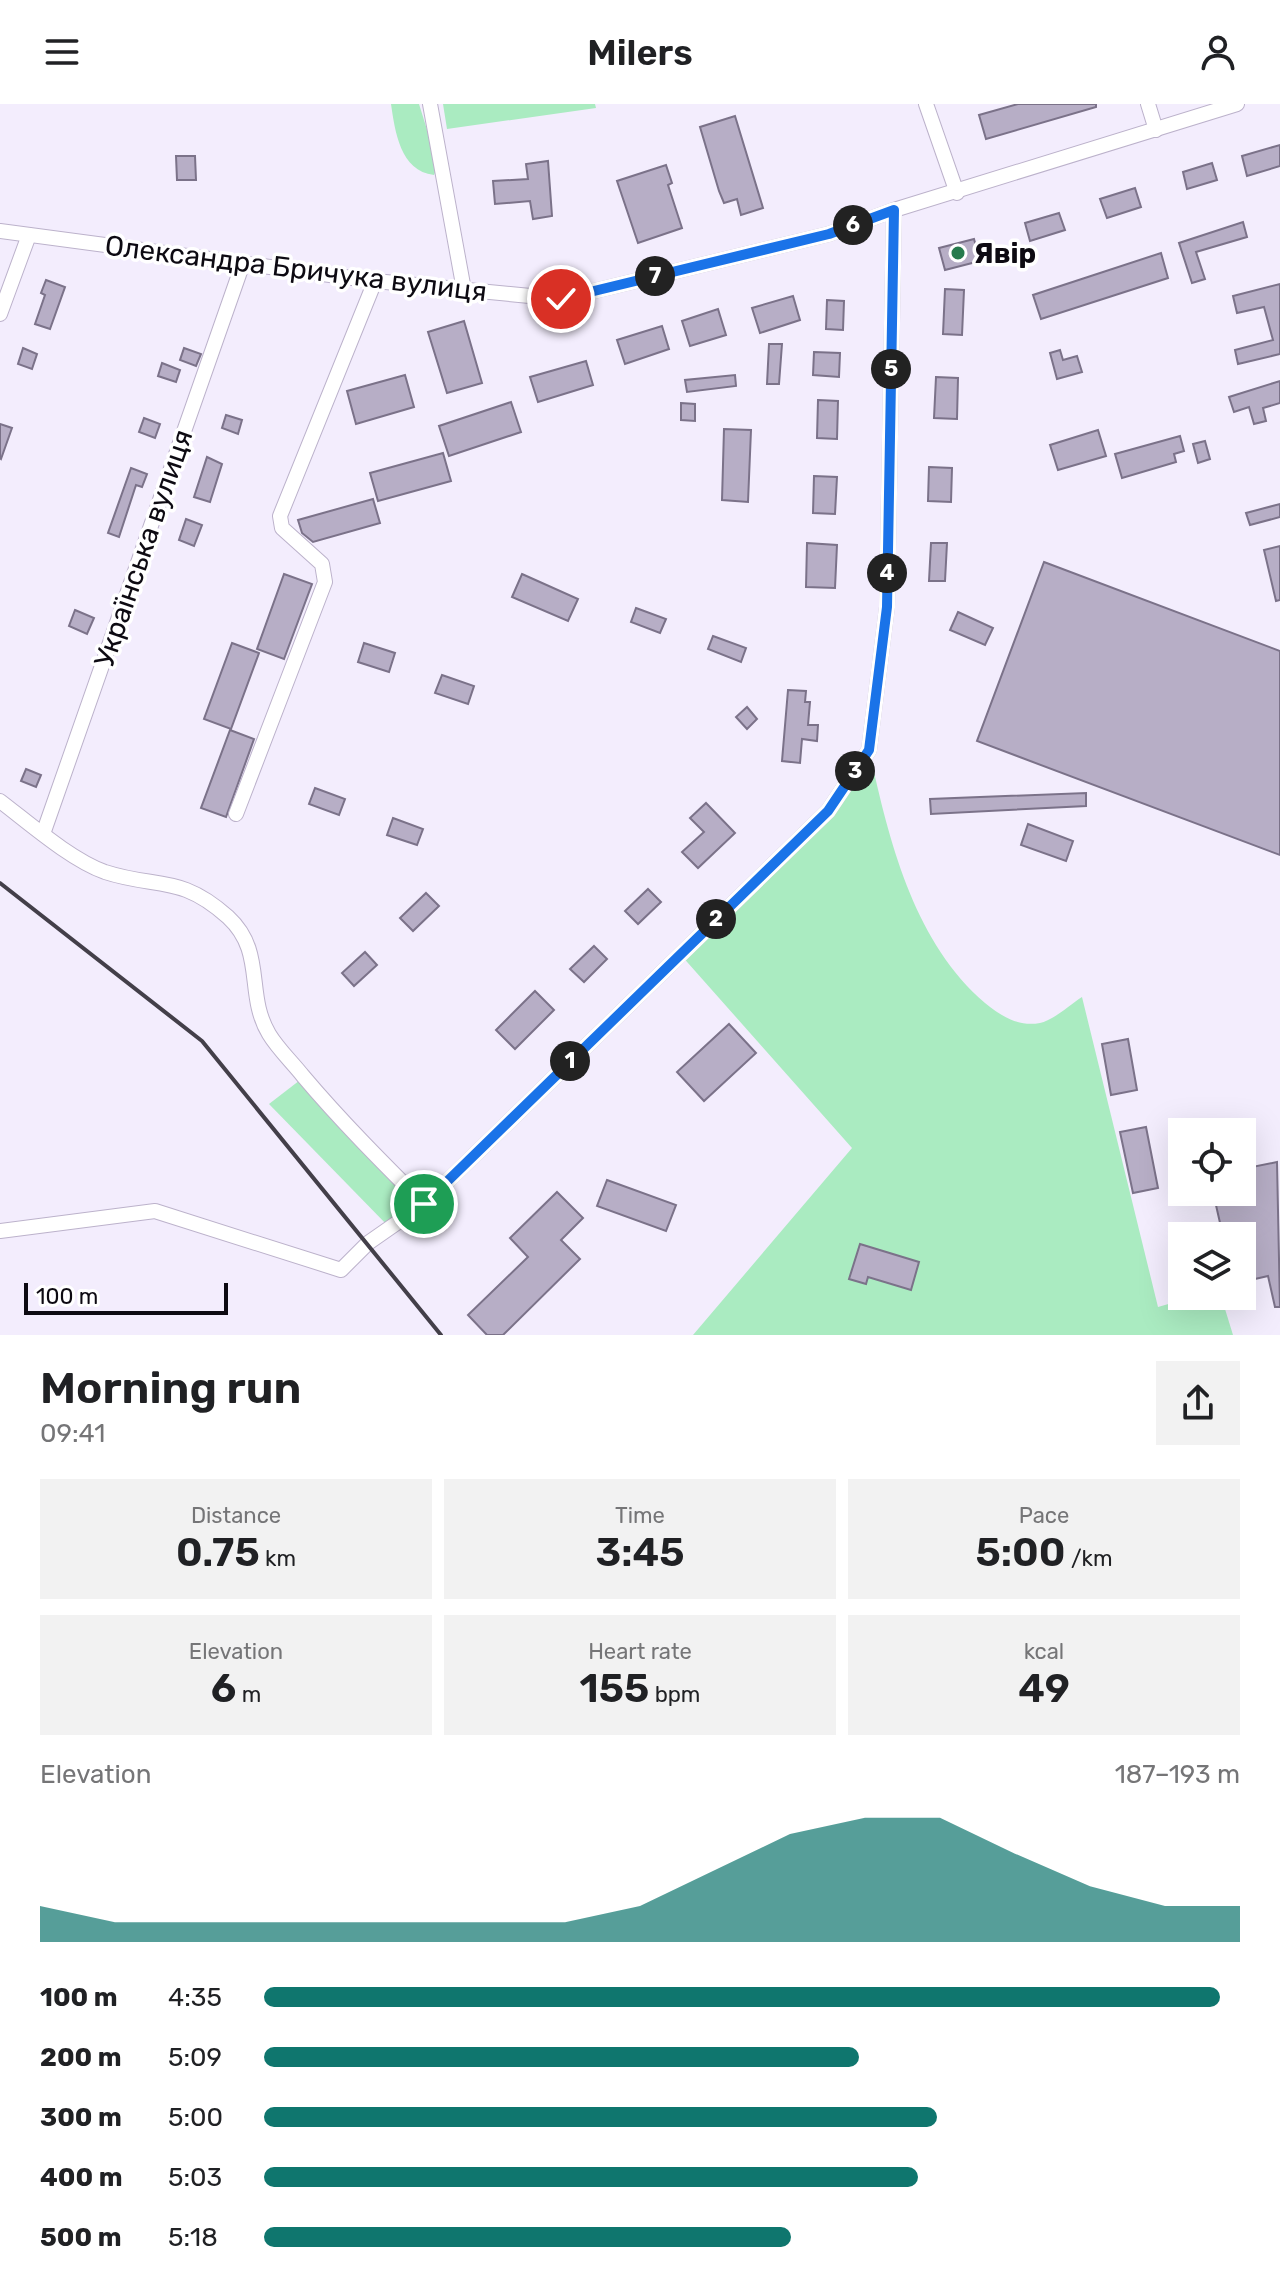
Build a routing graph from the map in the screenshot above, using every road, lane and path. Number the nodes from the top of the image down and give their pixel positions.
1 (430, 104) edge
2 (926, 104) edge
3 (1148, 104) edge
4 (1237, 104) edge
5 (1156, 130) junction
6 (957, 193) junction
7 (894, 210) junction
8 (0, 231) edge
9 (29, 235) junction
10 (243, 263) junction
11 (375, 281) junction
12 (464, 290) junction
13 (0, 314) edge
14 (0, 801) edge
15 (236, 814) dead end
16 (43, 834) junction
17 (424, 1204) junction
18 (0, 1231) edge

1 - 12 street
2 - 6 street
3 - 5 street
4 - 5 street, Олександра Бричука вулиця
5 - 6 street, Олександра Бричука вулиця
6 - 7 street, Олександра Бричука вулиця
7 - 12 street, Олександра Бричука вулиця
7 - 17 street
8 - 9 street, Олександра Бричука вулиця
9 - 10 street, Олександра Бричука вулиця
9 - 13 street
10 - 11 street, Олександра Бричука вулиця
10 - 16 street, Українська вулиця
11 - 12 street, Олександра Бричука вулиця
11 - 15 street
14 - 16 street
16 - 17 street
17 - 18 street

